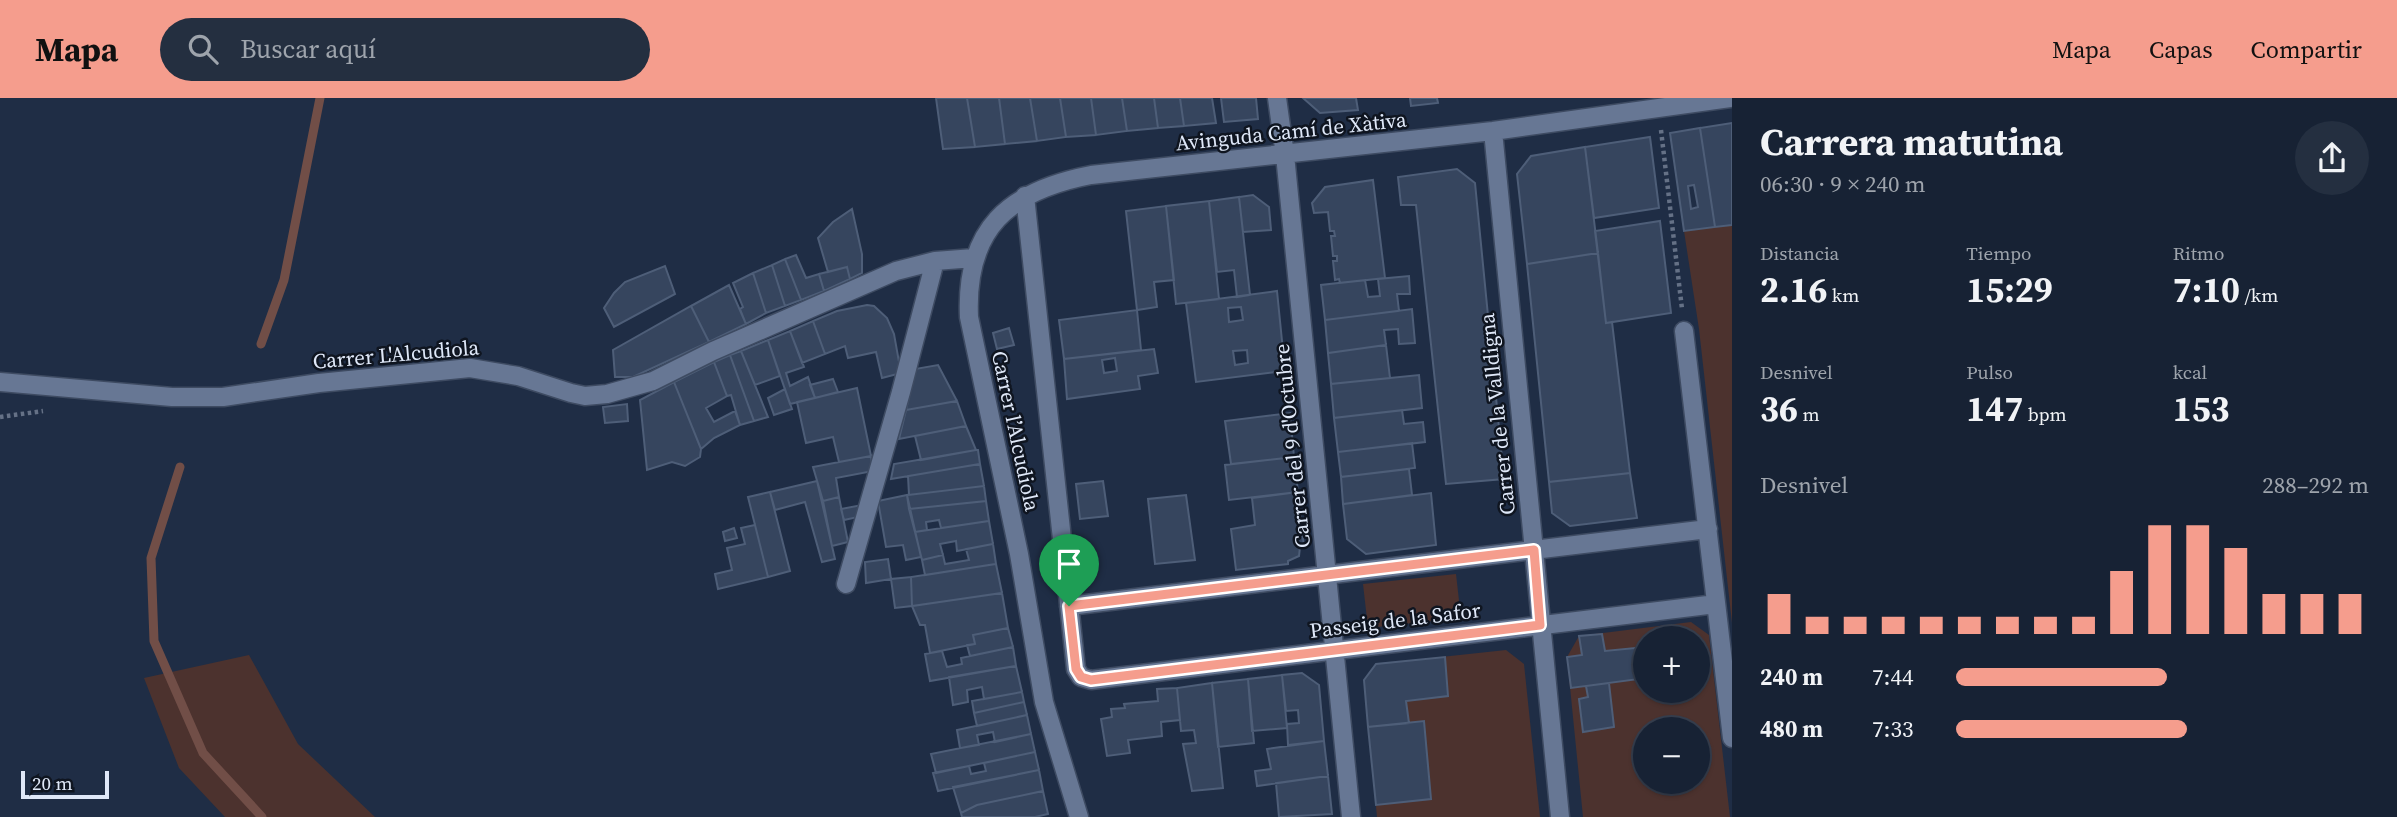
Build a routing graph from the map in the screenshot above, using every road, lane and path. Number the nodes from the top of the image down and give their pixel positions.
1 (1276, 98) edge
2 (1725, 98) edge
3 (1658, 109) junction
4 (1493, 131) junction
5 (1285, 155) junction
6 (1025, 196) junction
7 (974, 258) junction
8 (934, 261) junction
9 (1684, 331) joint
10 (0, 382) edge
11 (1708, 529) junction
12 (1534, 550) junction
13 (1327, 575) junction
14 (846, 584) dead end
15 (1716, 604) junction
16 (1069, 606) junction
17 (1540, 625) junction
18 (1334, 650) junction
19 (1732, 738) edge
20 (1079, 817) edge
21 (1351, 817) edge
22 (1560, 817) edge

1 - 5 street, Carrer del 9 d'Octubre
2 - 3 street, Avinguda Camí de Xàtiva
3 - 4 street, Avinguda Camí de Xàtiva
3 - 9 path
4 - 5 street, Avinguda Camí de Xàtiva
4 - 12 street, Carrer de la Valldigna
5 - 6 street, Avinguda Camí de Xàtiva
5 - 13 street, Carrer del 9 d'Octubre
6 - 7 street, Avinguda Camí de Xàtiva
6 - 16 street
7 - 8 street, Carrer L'Alcudiola
7 - 20 street, Carrer l’Alcudiola
8 - 10 street, Carrer L'Alcudiola
8 - 14 street
9 - 11 street
11 - 12 street
11 - 15 street
12 - 13 street
12 - 17 street, Carrer de la Valldigna
13 - 16 street
13 - 18 street, Carrer del 9 d'Octubre
15 - 17 street, Passeig de la Safor
15 - 19 street
16 - 18 street, Passeig de la Safor
17 - 18 street, Passeig de la Safor
17 - 22 street, Carrer de la Valldigna
18 - 21 street, Carrer del 9 d'Octubre

